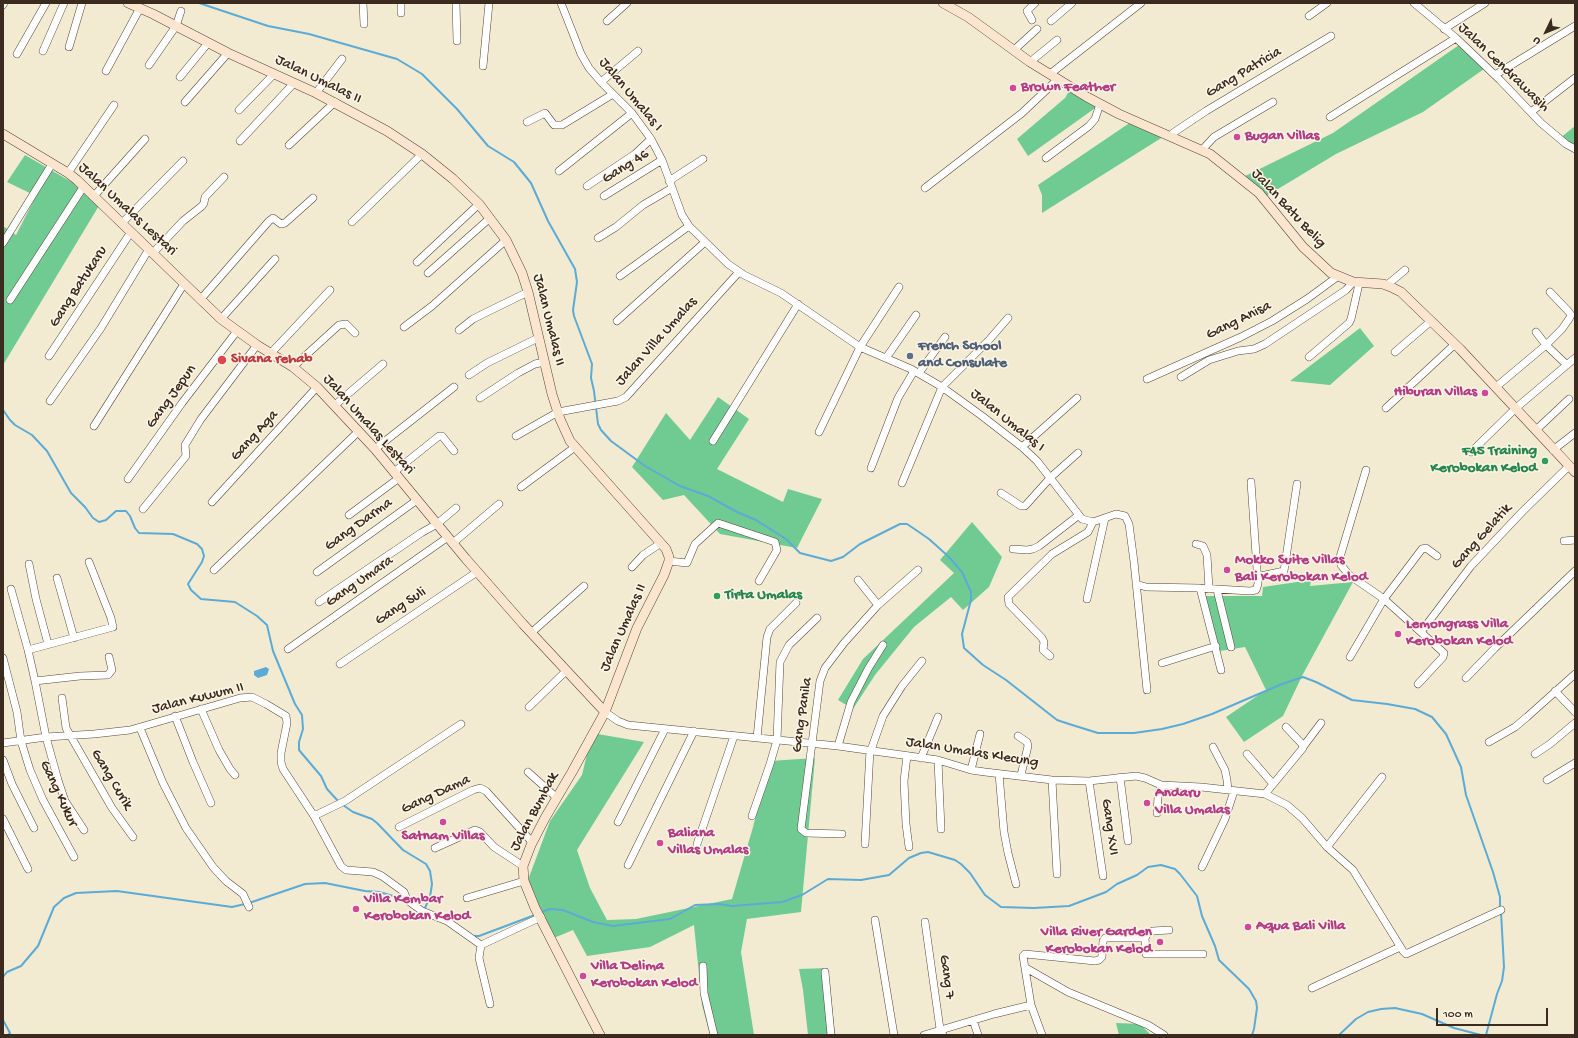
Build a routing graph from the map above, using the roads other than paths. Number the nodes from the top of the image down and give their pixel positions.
1 (46, 3) edge
2 (64, 3) edge
3 (82, 3) edge
4 (128, 3) edge
5 (363, 3) edge
6 (401, 3) edge
7 (456, 3) edge
8 (489, 3) edge
9 (561, 3) edge
10 (627, 3) edge
11 (943, 3) edge
12 (1035, 3) edge
13 (1072, 3) edge
14 (1141, 3) edge
15 (1327, 3) edge
16 (1414, 3) edge
17 (1485, 3) edge
18 (140, 8) junction
19 (182, 11) dead end
20 (401, 13) dead end
21 (1309, 16) dead end
22 (1032, 20) dead end
23 (607, 21) dead end
24 (1051, 21) dead end
25 (364, 24) dead end
26 (176, 26) junction
27 (1575, 26) edge
28 (1444, 28) junction
29 (1037, 29) dead end
30 (1331, 36) dead end
31 (1456, 38) junction
32 (1057, 40) dead end
33 (457, 41) dead end
34 (208, 43) junction
35 (69, 47) dead end
36 (1014, 50) junction
37 (43, 51) dead end
38 (638, 51) dead end
39 (228, 53) junction
40 (17, 54) dead end
41 (342, 59) dead end
42 (1030, 62) junction
43 (149, 65) dead end
44 (483, 66) dead end
45 (106, 71) dead end
46 (274, 74) junction
47 (1495, 75) junction
48 (180, 77) dead end
49 (1054, 77) junction
50 (1575, 78) edge
51 (601, 82) junction
52 (294, 83) junction
53 (316, 92) junction
54 (614, 94) junction
55 (185, 102) dead end
56 (335, 102) junction
57 (1273, 102) dead end
58 (1100, 104) junction
59 (114, 105) dead end
60 (239, 110) dead end
61 (1531, 112) junction
62 (632, 113) junction
63 (1330, 117) dead end
64 (527, 122) dead end
65 (3, 134) edge
66 (1172, 136) junction
67 (145, 138) dead end
68 (651, 139) junction
69 (240, 141) dead end
70 (289, 144) dead end
71 (1202, 150) junction
72 (1575, 150) edge
73 (422, 154) junction
74 (1046, 158) dead end
75 (703, 159) dead end
76 (662, 160) junction
77 (183, 161) dead end
78 (52, 164) junction
79 (559, 171) dead end
80 (68, 173) junction
81 (224, 177) dead end
82 (670, 184) junction
83 (84, 186) junction
84 (587, 186) dead end
85 (925, 188) dead end
86 (94, 196) junction
87 (604, 196) dead end
88 (313, 198) dead end
89 (479, 204) junction
90 (490, 218) junction
91 (352, 222) dead end
92 (122, 223) junction
93 (689, 226) junction
94 (131, 232) junction
95 (598, 238) dead end
96 (506, 240) junction
97 (706, 242) junction
98 (3, 243) edge
99 (151, 251) junction
100 (275, 259) dead end
101 (417, 262) dead end
102 (1405, 270) dead end
103 (739, 272) junction
104 (428, 273) dead end
105 (620, 276) dead end
106 (1337, 277) junction
107 (1356, 283) junction
108 (184, 284) junction
109 (1387, 285) junction
110 (899, 287) dead end
111 (330, 290) dead end
112 (528, 292) junction
113 (1550, 292) dead end
114 (10, 300) dead end
115 (200, 300) junction
116 (798, 304) junction
117 (916, 315) dead end
118 (1008, 318) dead end
119 (222, 319) junction
120 (617, 321) dead end
121 (1431, 321) junction
122 (404, 327) dead end
123 (459, 330) dead end
124 (237, 331) junction
125 (1536, 332) dead end
126 (355, 334) dead end
127 (945, 337) dead end
128 (538, 338) junction
129 (257, 345) junction
130 (1454, 345) junction
131 (1546, 345) junction
132 (860, 347) junction
133 (1395, 352) dead end
134 (271, 353) junction
135 (49, 356) dead end
136 (1309, 357) dead end
137 (886, 358) junction
138 (1575, 358) edge
139 (544, 362) junction
140 (383, 364) dead end
141 (1567, 366) junction
142 (293, 367) junction
143 (916, 372) junction
144 (469, 376) dead end
145 (1181, 377) dead end
146 (1147, 379) dead end
147 (454, 386) dead end
148 (317, 387) junction
149 (942, 387) junction
150 (1496, 387) junction
151 (480, 398) dead end
152 (1077, 398) dead end
153 (1570, 399) dead end
154 (50, 401) dead end
155 (335, 405) junction
156 (1386, 408) dead end
157 (1516, 408) junction
158 (558, 412) junction
159 (94, 426) dead end
160 (1536, 430) junction
161 (359, 431) junction
162 (819, 432) dead end
163 (1575, 433) edge
164 (516, 436) dead end
165 (713, 441) dead end
166 (575, 447) junction
167 (1022, 447) junction
168 (375, 449) junction
169 (1553, 450) junction
170 (454, 452) dead end
171 (1471, 452) dead end
172 (1078, 453) dead end
173 (871, 468) dead end
174 (1573, 469) edge
175 (1366, 470) dead end
176 (397, 475) junction
177 (1051, 477) junction
178 (128, 479) dead end
179 (1251, 482) dead end
180 (902, 483) dead end
181 (1297, 484) dead end
182 (521, 486) dead end
183 (1001, 493) dead end
184 (416, 500) junction
185 (212, 502) dead end
186 (499, 504) dead end
187 (143, 508) dead end
188 (456, 508) dead end
189 (349, 515) dead end
190 (1079, 515) junction
191 (1105, 518) junction
192 (1093, 522) junction
193 (437, 524) junction
194 (451, 540) junction
195 (1575, 540) edge
196 (1564, 541) dead end
197 (661, 542) junction
198 (1196, 544) dead end
199 (1013, 549) dead end
200 (1437, 556) dead end
201 (89, 562) dead end
202 (669, 562) junction
203 (29, 564) dead end
204 (632, 567) dead end
205 (214, 570) dead end
206 (918, 570) dead end
207 (1575, 571) edge
208 (317, 572) dead end
209 (477, 572) junction
210 (1256, 577) junction
211 (57, 578) dead end
212 (858, 580) dead end
213 (758, 581) dead end
214 (1136, 584) junction
215 (584, 586) dead end
216 (1200, 588) junction
217 (11, 589) dead end
218 (1208, 589) junction
219 (1217, 590) junction
220 (1087, 599) dead end
221 (1384, 599) junction
222 (319, 602) dead end
223 (796, 603) dead end
224 (878, 605) junction
225 (817, 618) dead end
226 (1421, 632) junction
227 (531, 633) junction
228 (74, 638) junction
229 (48, 644) junction
230 (883, 645) dead end
231 (1216, 646) junction
232 (1231, 646) dead end
233 (288, 649) dead end
234 (28, 650) junction
235 (1050, 656) dead end
236 (108, 657) dead end
237 (1350, 657) dead end
238 (3, 658) edge
239 (922, 660) dead end
240 (1162, 663) dead end
241 (340, 664) dead end
242 (1221, 670) dead end
243 (566, 671) junction
244 (1575, 674) edge
245 (1466, 678) dead end
246 (35, 681) junction
247 (1418, 684) dead end
248 (1147, 690) dead end
249 (1555, 690) junction
250 (62, 698) dead end
251 (529, 707) dead end
252 (201, 709) junction
253 (605, 712) junction
254 (1575, 712) edge
255 (175, 716) junction
256 (938, 717) dead end
257 (1321, 723) dead end
258 (461, 724) dead end
259 (1575, 724) edge
260 (1286, 727) dead end
261 (140, 728) junction
262 (665, 729) junction
263 (694, 731) junction
264 (980, 734) dead end
265 (70, 735) junction
266 (734, 736) junction
267 (1018, 736) dead end
268 (46, 737) junction
269 (757, 738) junction
270 (777, 740) junction
271 (21, 742) junction
272 (1490, 742) dead end
273 (3, 744) edge
274 (812, 744) junction
275 (838, 746) junction
276 (1213, 747) dead end
277 (1303, 747) junction
278 (870, 750) junction
279 (1248, 754) dead end
280 (1534, 754) dead end
281 (907, 756) junction
282 (921, 758) junction
283 (3, 760) edge
284 (938, 760) junction
285 (1575, 763) edge
286 (970, 770) junction
287 (528, 772) dead end
288 (998, 774) junction
289 (235, 775) dead end
290 (1021, 775) junction
291 (1120, 777) junction
292 (1382, 777) dead end
293 (1052, 780) junction
294 (1547, 780) dead end
295 (1089, 781) junction
296 (1161, 784) junction
297 (1273, 784) junction
298 (1231, 790) junction
299 (1265, 794) junction
300 (557, 798) junction
301 (211, 803) dead end
302 (1157, 813) dead end
303 (314, 816) junction
304 (752, 816) dead end
305 (3, 819) edge
306 (618, 822) dead end
307 (399, 827) dead end
308 (34, 828) dead end
309 (941, 829) dead end
310 (84, 830) dead end
311 (842, 834) dead end
312 (132, 837) dead end
313 (1128, 841) dead end
314 (532, 842) junction
315 (697, 844) dead end
316 (865, 844) dead end
317 (909, 847) dead end
318 (1327, 847) junction
319 (435, 848) dead end
320 (74, 857) dead end
321 (628, 865) dead end
322 (524, 866) junction
323 (1202, 867) dead end
324 (28, 870) dead end
325 (1057, 874) dead end
326 (1103, 876) dead end
327 (524, 882) junction
328 (1016, 884) dead end
329 (467, 898) dead end
330 (249, 907) dead end
331 (1501, 910) dead end
332 (541, 917) junction
333 (875, 920) dead end
334 (924, 922) dead end
335 (1169, 930) dead end
336 (1145, 938) junction
337 (481, 945) junction
338 (1400, 947) junction
339 (1203, 954) dead end
340 (703, 966) dead end
341 (1026, 968) junction
342 (825, 972) dead end
343 (1312, 988) dead end
344 (490, 1004) dead end
345 (1031, 1004) junction
346 (973, 1020) junction
347 (942, 1032) edge
348 (600, 1035) edge
349 (714, 1035) edge
350 (831, 1035) edge
351 (894, 1035) edge
352 (924, 1035) edge
353 (978, 1035) edge
354 (1042, 1035) edge
355 (1164, 1035) edge

1 - 40 street
2 - 37 street
3 - 35 street
4 - 18 street, Jalan Umalas II
5 - 25 street
6 - 20 street
7 - 33 street
8 - 44 street
9 - 51 street, Jalan Umalas I
10 - 23 street
11 - 36 street, Jalan Batu Belig
12 - 22 street
13 - 24 street
14 - 49 street
15 - 21 street
16 - 28 street, Jalan Cendrawasih
17 - 28 street
18 - 26 street, Jalan Umalas II
18 - 45 street
19 - 26 street
26 - 34 street, Jalan Umalas II
26 - 43 street
27 - 47 street
28 - 31 street, Jalan Cendrawasih
29 - 36 street
30 - 66 street, Gang Patricia
31 - 47 street, Jalan Cendrawasih
31 - 63 street
32 - 42 street
34 - 39 street, Jalan Umalas II
34 - 48 street
36 - 42 street, Jalan Batu Belig
38 - 51 street
39 - 46 street, Jalan Umalas II
39 - 55 street
41 - 53 street
42 - 49 street, Jalan Batu Belig
46 - 52 street, Jalan Umalas II
46 - 60 street
47 - 61 street, Jalan Cendrawasih
49 - 58 street, Jalan Batu Belig
49 - 85 street
50 - 61 street
51 - 54 street, Jalan Umalas I
52 - 53 street, Jalan Umalas II
52 - 69 street
53 - 56 street, Jalan Umalas II
54 - 62 street, Jalan Umalas I
54 - 64 street
56 - 70 street
56 - 73 street, Jalan Umalas II
57 - 71 street
58 - 66 street, Jalan Batu Belig
58 - 74 street
59 - 80 street
61 - 72 street, Jalan Cendrawasih
62 - 68 street, Jalan Umalas I
62 - 79 street
65 - 78 street, Jalan Umalas Lestari
66 - 71 street, Jalan Batu Belig
67 - 86 street
68 - 76 street, Jalan Umalas I
68 - 84 street
71 - 106 street, Jalan Batu Belig
73 - 89 street, Jalan Umalas II
73 - 91 street
75 - 82 street
76 - 82 street, Jalan Umalas I
76 - 87 street, Gang 46
77 - 92 street
78 - 80 street, Jalan Umalas Lestari
78 - 98 street
80 - 83 street, Jalan Umalas Lestari
81 - 99 street
82 - 93 street, Jalan Umalas I
82 - 95 street
83 - 86 street, Jalan Umalas Lestari
83 - 114 street
86 - 92 street, Jalan Umalas Lestari
88 - 115 street
89 - 90 street, Jalan Umalas II
89 - 101 street
90 - 96 street, Jalan Umalas II
90 - 104 street
92 - 94 street, Jalan Umalas Lestari
93 - 97 street, Jalan Umalas I
93 - 105 street
94 - 99 street, Jalan Umalas Lestari
94 - 135 street, Gang Batukaru
96 - 112 street, Jalan Umalas II
96 - 122 street
97 - 103 street, Jalan Umalas I
97 - 120 street
99 - 108 street, Jalan Umalas Lestari
99 - 154 street
100 - 119 street
102 - 109 street
103 - 116 street, Jalan Umalas I
103 - 158 street, Jalan Villa Umalas
106 - 107 street, Jalan Batu Belig
106 - 146 street, Gang Anisa
107 - 109 street, Jalan Batu Belig
107 - 136 street
107 - 145 street
108 - 115 street, Jalan Umalas Lestari
108 - 159 street
109 - 121 street, Jalan Batu Belig
110 - 132 street
111 - 134 street
112 - 123 street
112 - 128 street, Jalan Umalas II
113 - 131 street
115 - 119 street, Jalan Umalas Lestari
116 - 132 street, Jalan Umalas I
116 - 165 street
117 - 137 street
118 - 149 street
119 - 124 street, Jalan Umalas Lestari
121 - 130 street, Jalan Batu Belig
121 - 133 street
124 - 129 street, Jalan Umalas Lestari
124 - 178 street, Gang Jepun
125 - 131 street
126 - 142 street
127 - 143 street
128 - 139 street, Jalan Umalas II
128 - 144 street
129 - 134 street, Jalan Umalas Lestari
129 - 187 street
130 - 150 street, Jalan Batu Belig
130 - 156 street
131 - 141 street
131 - 150 street
132 - 137 street, Jalan Umalas I
132 - 162 street
134 - 142 street, Jalan Umalas Lestari
137 - 143 street, Jalan Umalas I
138 - 141 street
139 - 151 street
139 - 158 street, Jalan Umalas II
140 - 155 street
141 - 157 street
142 - 148 street, Jalan Umalas Lestari
143 - 149 street, Jalan Umalas I
143 - 173 street
147 - 168 street
148 - 155 street, Jalan Umalas Lestari
148 - 185 street, Gang Aga
149 - 167 street, Jalan Umalas I
149 - 180 street
150 - 157 street, Jalan Batu Belig
152 - 167 street
153 - 160 street
155 - 161 street, Jalan Umalas Lestari
157 - 160 street, Jalan Batu Belig
157 - 171 street
158 - 164 street, Jalan Villa Umalas
158 - 166 street, Jalan Umalas II
160 - 169 street, Jalan Batu Belig
161 - 168 street, Jalan Umalas Lestari
161 - 205 street
163 - 169 street
166 - 182 street
166 - 197 street, Jalan Umalas II
167 - 177 street, Jalan Umalas I
168 - 176 street, Jalan Umalas Lestari
169 - 174 street, Jalan Batu Belig
170 - 176 street
172 - 177 street
174 - 226 street, Gang Gelatik
175 - 221 street
176 - 184 street, Jalan Umalas Lestari
176 - 189 street
177 - 183 street
177 - 190 street, Jalan Umalas I
179 - 210 street
181 - 210 street
184 - 193 street, Jalan Umalas Lestari
184 - 208 street, Gang Darma
186 - 194 street, Gang Umara
188 - 193 street
190 - 192 street, Jalan Umalas I
190 - 199 street
191 - 192 street
191 - 214 street
191 - 220 street
192 - 235 street
193 - 194 street, Jalan Umalas Lestari
193 - 222 street
194 - 209 street, Jalan Umalas Lestari
194 - 233 street, Gang Umara
195 - 196 street
197 - 202 street, Jalan Umalas II
197 - 204 street
198 - 218 street
200 - 221 street
201 - 228 street
202 - 213 street
202 - 253 street, Jalan Umalas II
203 - 229 street
206 - 224 street, Gang Panila
207 - 245 street
209 - 227 street, Jalan Umalas Lestari
209 - 241 street, Gang Suli
210 - 219 street
211 - 228 street
212 - 224 street
214 - 216 street
214 - 248 street
215 - 227 street
216 - 218 street
216 - 231 street
217 - 234 street
218 - 219 street
219 - 232 street
221 - 226 street
221 - 237 street
223 - 269 street
224 - 274 street, Gang Panila
225 - 270 street
226 - 247 street
227 - 243 street, Jalan Umalas Lestari
228 - 229 street
229 - 234 street
230 - 275 street
231 - 240 street
231 - 242 street
234 - 246 street
236 - 246 street
238 - 271 street, Gang Kukur
239 - 278 street
243 - 251 street
243 - 253 street, Jalan Umalas Lestari
244 - 249 street
246 - 268 street
249 - 254 street
249 - 272 street
250 - 265 street, Gang Curik
252 - 255 street, Jalan Kuwum II
252 - 289 street
252 - 303 street, Jalan Kuwum II
253 - 262 street, Jalan Umalas Klecung
253 - 300 street, Jalan Bumbak
255 - 261 street, Jalan Kuwum II
255 - 301 street
256 - 282 street
257 - 277 street
258 - 303 street
259 - 280 street
260 - 277 street
261 - 265 street, Jalan Kuwum II
261 - 330 street
262 - 263 street, Jalan Umalas Klecung
262 - 306 street
263 - 266 street, Jalan Umalas Klecung
263 - 321 street
264 - 286 street
265 - 268 street, Jalan Kuwum II
265 - 312 street, Gang Curik
266 - 269 street, Jalan Umalas Klecung
266 - 315 street
267 - 290 street
268 - 271 street, Jalan Kuwum II
268 - 310 street
269 - 270 street, Jalan Umalas Klecung
270 - 274 street, Jalan Umalas Klecung
270 - 304 street
271 - 273 street, Jalan Kuwum II
271 - 320 street, Gang Kukur
274 - 275 street, Jalan Umalas Klecung
274 - 311 street, Gang Panila
275 - 278 street, Jalan Umalas Klecung
276 - 298 street
277 - 297 street
278 - 281 street, Jalan Umalas Klecung
278 - 316 street
279 - 297 street
281 - 282 street, Jalan Umalas Klecung
281 - 317 street
282 - 284 street, Jalan Umalas Klecung
283 - 308 street
284 - 286 street, Jalan Umalas Klecung
284 - 309 street
285 - 294 street
286 - 288 street, Jalan Umalas Klecung
287 - 300 street
288 - 290 street, Jalan Umalas Klecung
288 - 328 street
290 - 293 street, Jalan Umalas Klecung
291 - 295 street, Jalan Umalas Klecung
291 - 296 street, Jalan Umalas Klecung
291 - 313 street
292 - 318 street
293 - 295 street, Jalan Umalas Klecung
293 - 325 street
295 - 326 street, Gang XVI
296 - 298 street, Jalan Umalas Klecung
296 - 302 street
297 - 299 street
298 - 299 street, Jalan Umalas Klecung
298 - 323 street
299 - 318 street, Jalan Umalas Klecung
300 - 314 street, Jalan Bumbak
303 - 337 street, Jalan Kuwum II
305 - 324 street
307 - 314 street, Gang Dama
314 - 322 street, Jalan Bumbak
318 - 338 street, Jalan Umalas Klecung
319 - 322 street
322 - 327 street, Jalan Bumbak
327 - 329 street
327 - 332 street, Jalan Bumbak
331 - 338 street, Jalan Umalas Klecung
332 - 337 street
332 - 348 street, Jalan Bumbak
333 - 351 street
334 - 347 street, Gang 7
335 - 336 street
336 - 339 street
336 - 341 street
337 - 344 street
338 - 343 street
340 - 349 street
341 - 345 street
341 - 355 street
342 - 350 street
345 - 346 street
345 - 354 street
346 - 347 street
346 - 353 street
347 - 352 street

